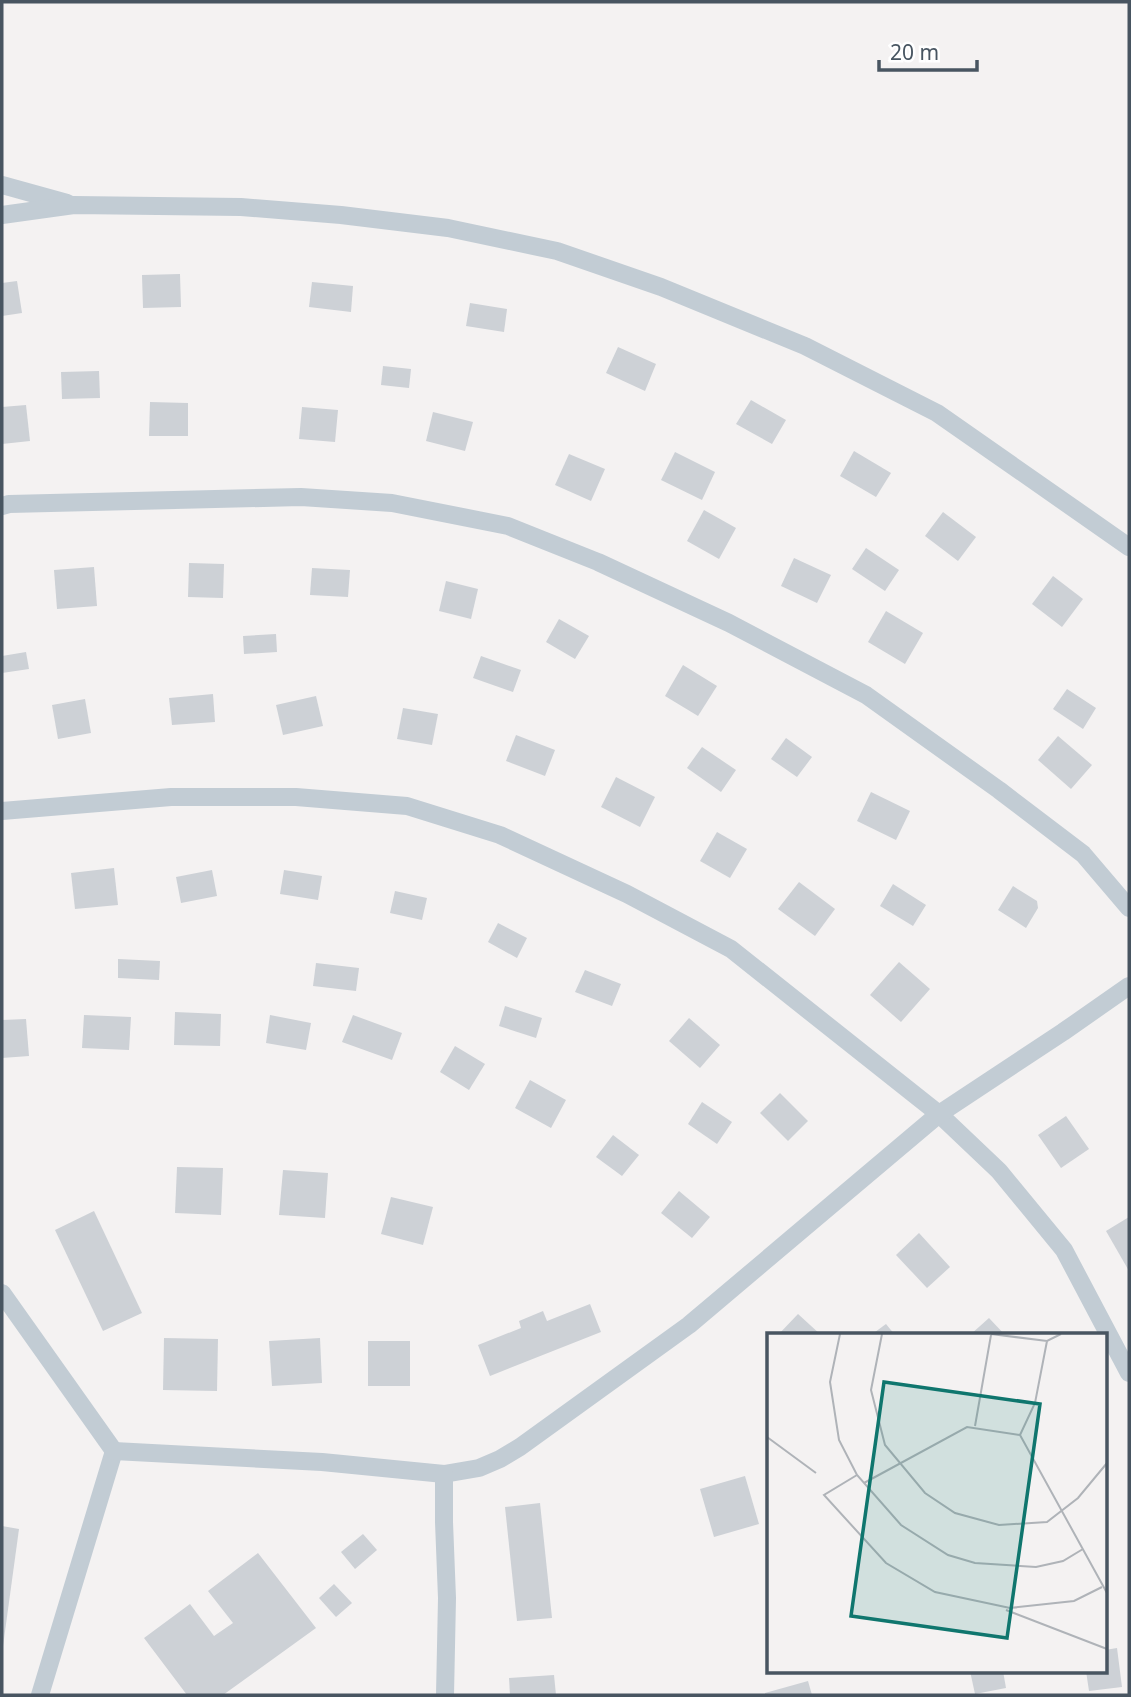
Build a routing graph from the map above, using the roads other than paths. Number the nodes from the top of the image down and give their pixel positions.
1 (2, 185) edge
2 (74, 205) junction
3 (2, 215) edge
4 (2, 506) edge
5 (1129, 547) edge
6 (2, 811) edge
7 (1129, 908) edge
8 (1129, 986) edge
9 (939, 1114) junction
10 (2, 1293) edge
11 (1129, 1373) edge
12 (114, 1451) junction
13 (444, 1474) junction
14 (40, 1695) edge
15 (445, 1695) edge

1 - 2 lane
2 - 3 lane
2 - 5 lane
4 - 7 lane
6 - 9 lane
8 - 9 lane
9 - 11 lane
9 - 13 lane
10 - 12 lane
12 - 13 lane
12 - 14 lane
13 - 15 lane

